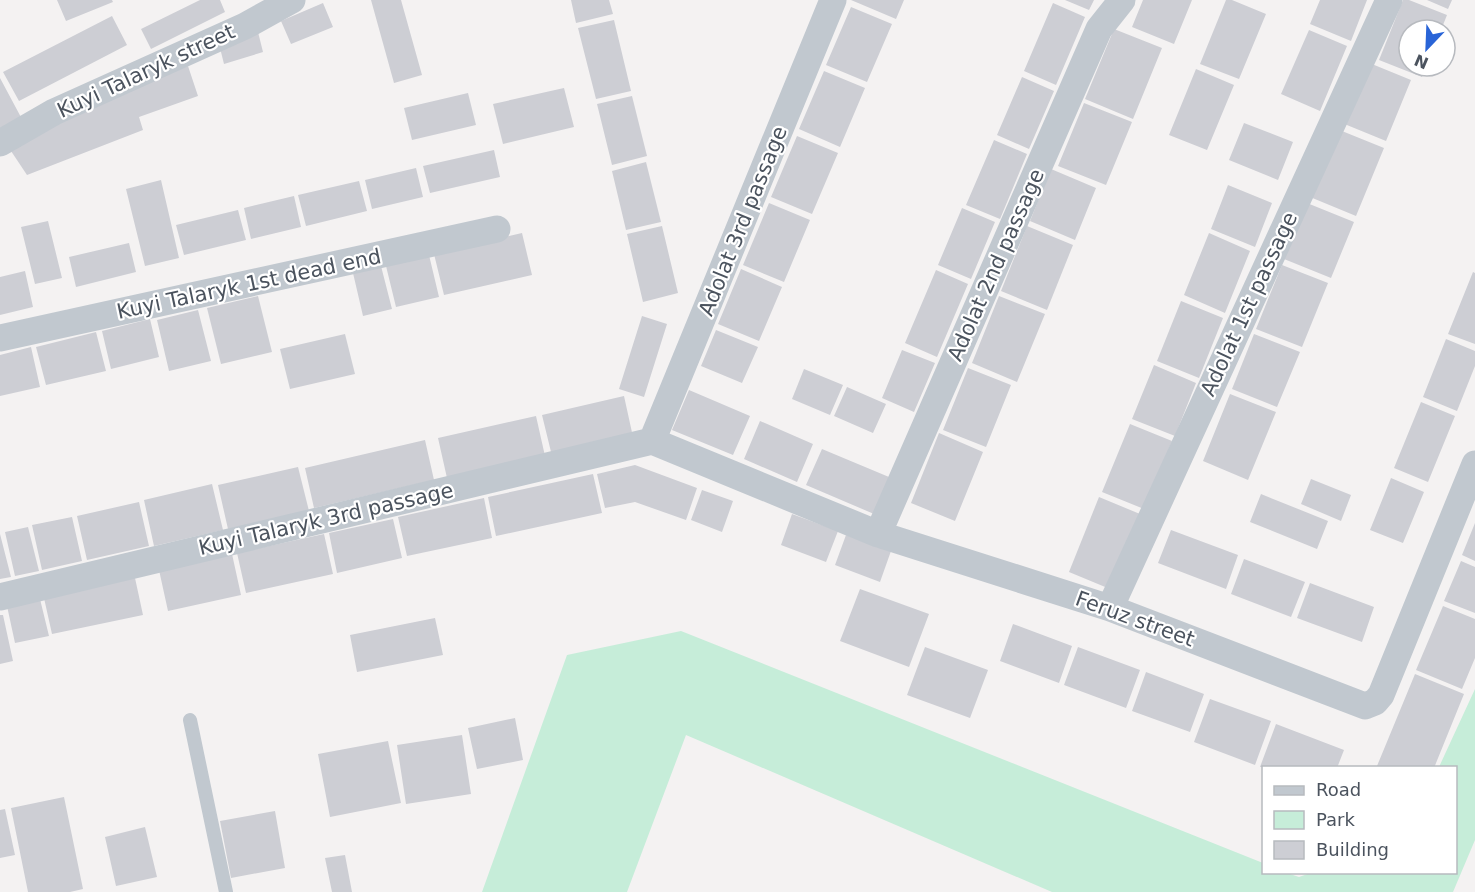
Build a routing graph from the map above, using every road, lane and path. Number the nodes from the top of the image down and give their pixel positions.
1 (292, 0) edge
2 (833, 0) edge
3 (1122, 0) edge
4 (1389, 0) edge
5 (0, 143) edge
6 (497, 229) dead end
7 (0, 338) edge
8 (652, 441) junction
9 (1475, 464) edge
10 (878, 534) junction
11 (0, 597) edge
12 (1110, 608) junction
13 (190, 720) dead end
14 (226, 892) edge

1 - 5 street, Kuyi Talaryk street
2 - 8 street, Adolat 3rd passage
3 - 10 street, Adolat 2nd passage
4 - 12 street, Adolat 1st passage
6 - 7 street, Kuyi Talaryk 1st dead end
8 - 10 street, Feruz street
8 - 11 street, Kuyi Talaryk 3rd passage
9 - 12 street, Feruz street
10 - 12 street, Feruz street
13 - 14 lane

